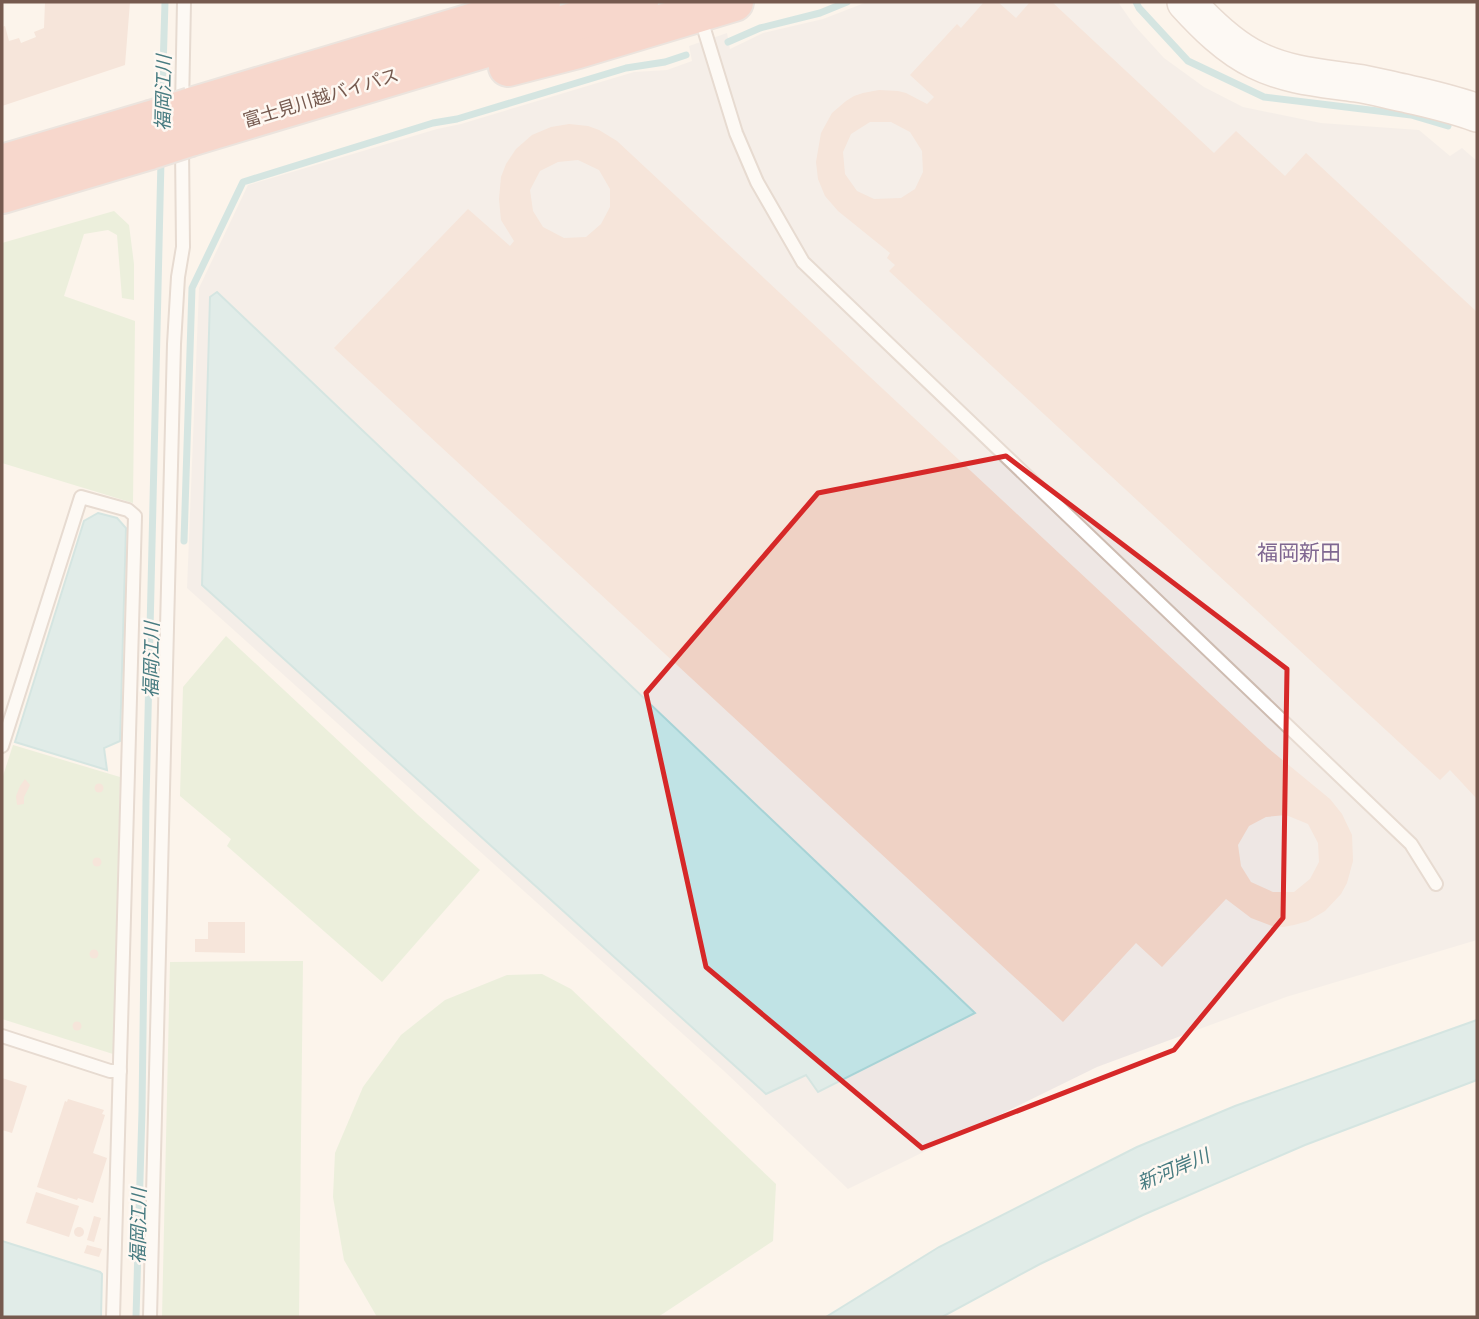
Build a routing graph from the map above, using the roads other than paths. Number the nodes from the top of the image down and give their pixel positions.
1 (184, 2) edge
2 (541, 2) edge
3 (639, 2) edge
4 (1186, 2) edge
5 (717, 7) edge
6 (367, 85) junction
7 (1477, 113) edge
8 (191, 122) junction
9 (2, 171) edge
10 (2, 746) edge
11 (1436, 884) dead end
12 (2, 1036) edge
13 (120, 1071) junction
14 (113, 1317) edge
15 (150, 1317) edge

1 - 15 lane
2 - 8 highway, 富士見川越バイパス
3 - 6 highway, 富士見川越バイパス
4 - 7 street
5 - 6 highway
5 - 11 lane
6 - 8 highway, 富士見川越バイパス
8 - 9 highway, 富士見川越バイパス, bridge
10 - 13 lane
12 - 13 lane
13 - 14 lane

